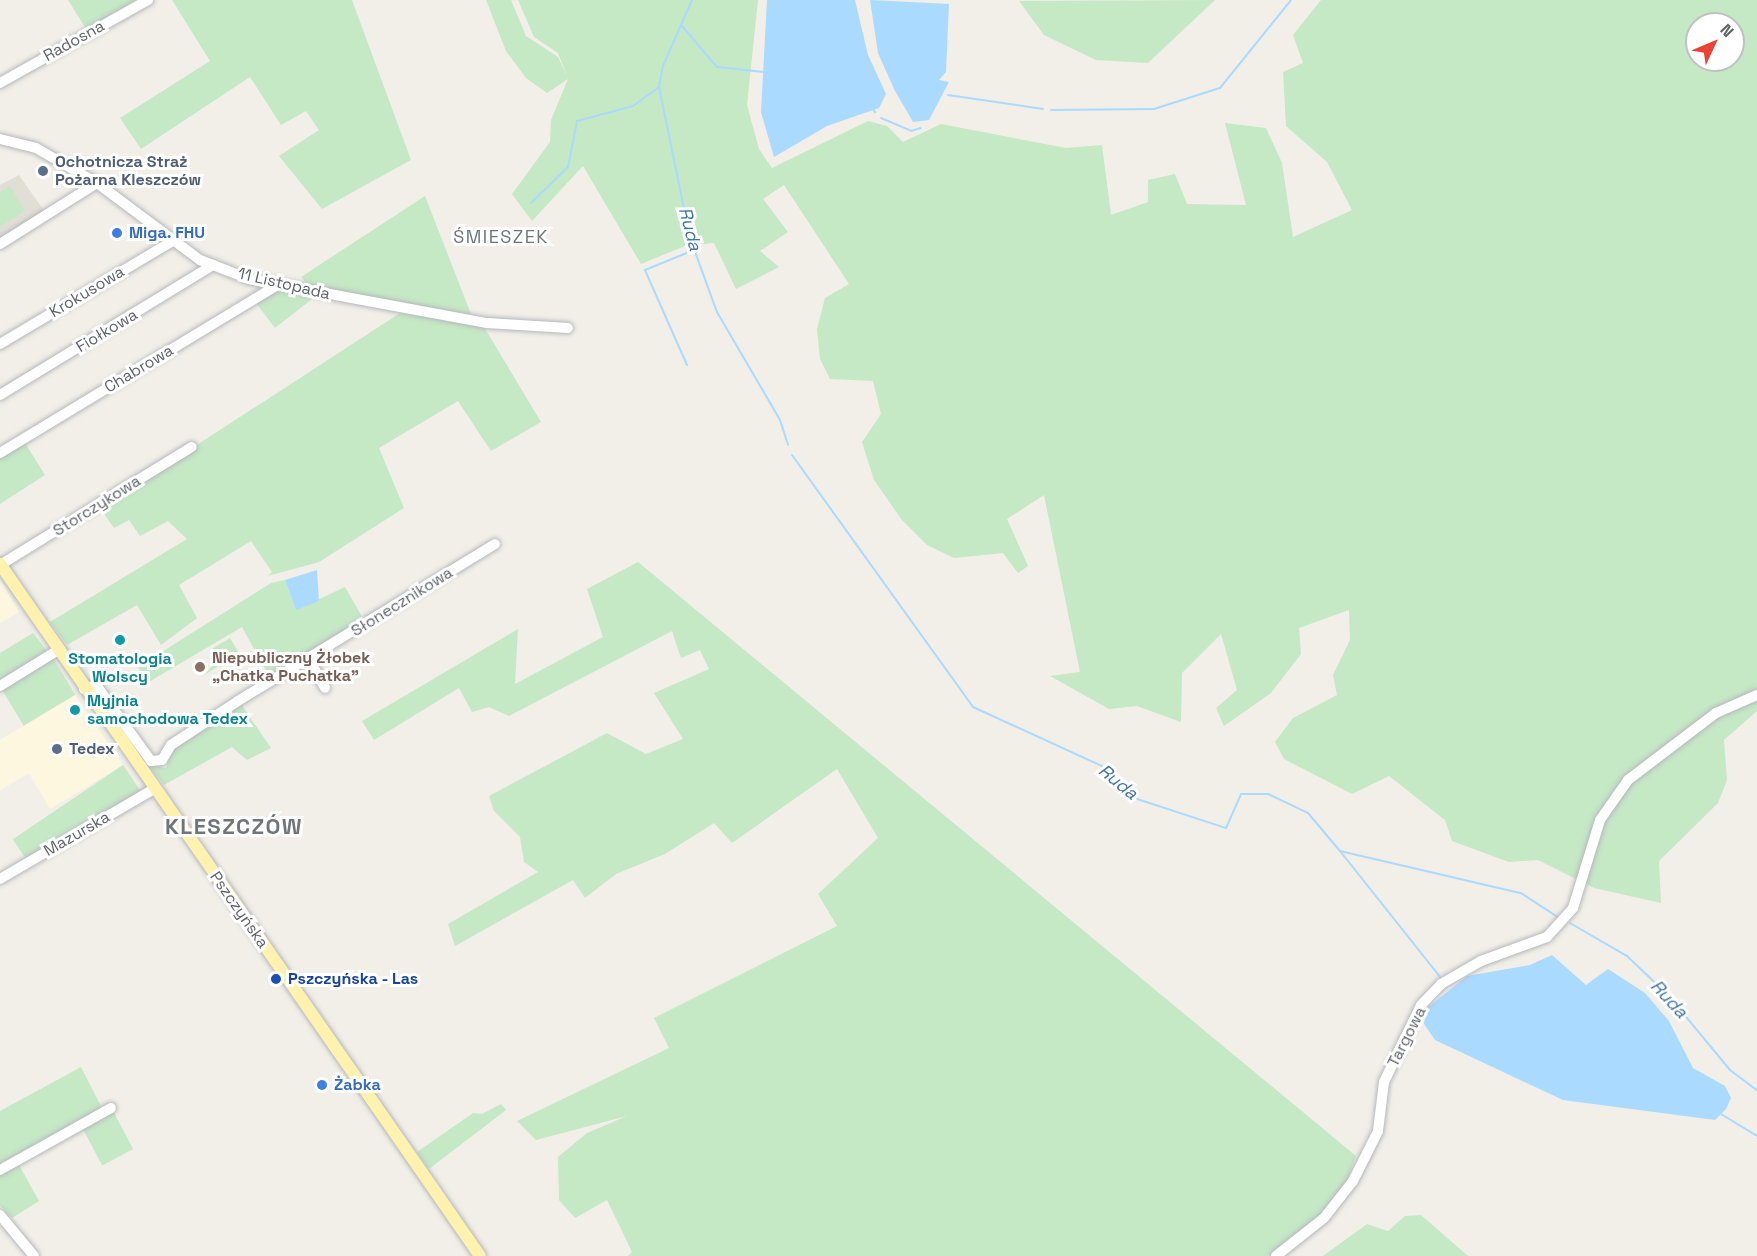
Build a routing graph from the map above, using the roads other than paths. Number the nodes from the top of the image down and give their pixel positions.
1 (148, 0) edge
2 (0, 83) edge
3 (0, 138) edge
4 (98, 183) junction
5 (173, 241) junction
6 (0, 243) edge
7 (213, 265) junction
8 (277, 285) junction
9 (568, 328) dead end
10 (0, 344) edge
11 (0, 395) edge
12 (192, 447) dead end
13 (0, 453) edge
14 (495, 544) dead end
15 (0, 565) edge
16 (58, 650) junction
17 (309, 659) junction
18 (0, 686) edge
19 (326, 688) dead end
20 (84, 689) junction
21 (1757, 695) edge
22 (154, 789) junction
23 (0, 879) edge
24 (111, 1108) dead end
25 (0, 1170) edge
26 (0, 1215) edge
27 (34, 1256) edge
28 (480, 1256) edge
29 (1276, 1256) edge

1 - 2 street, Radosna
3 - 4 street, 11 Listopada
4 - 5 street, 11 Listopada
4 - 6 street
5 - 7 street, 11 Listopada
5 - 10 street, Krokusowa
7 - 8 street, 11 Listopada
7 - 11 street, Fiołkowa
8 - 9 street, 11 Listopada
8 - 13 street, Chabrowa
12 - 15 street, Storczykowa
14 - 17 street, Słonecznikowa
15 - 16 main road, Pszczyńska
16 - 18 street
16 - 20 main road, Pszczyńska
17 - 19 street
17 - 20 street, Słonecznikowa
20 - 22 main road, Pszczyńska
21 - 29 street, Targowa
22 - 23 street, Mazurska
22 - 28 main road, Pszczyńska
24 - 25 street
26 - 27 street

